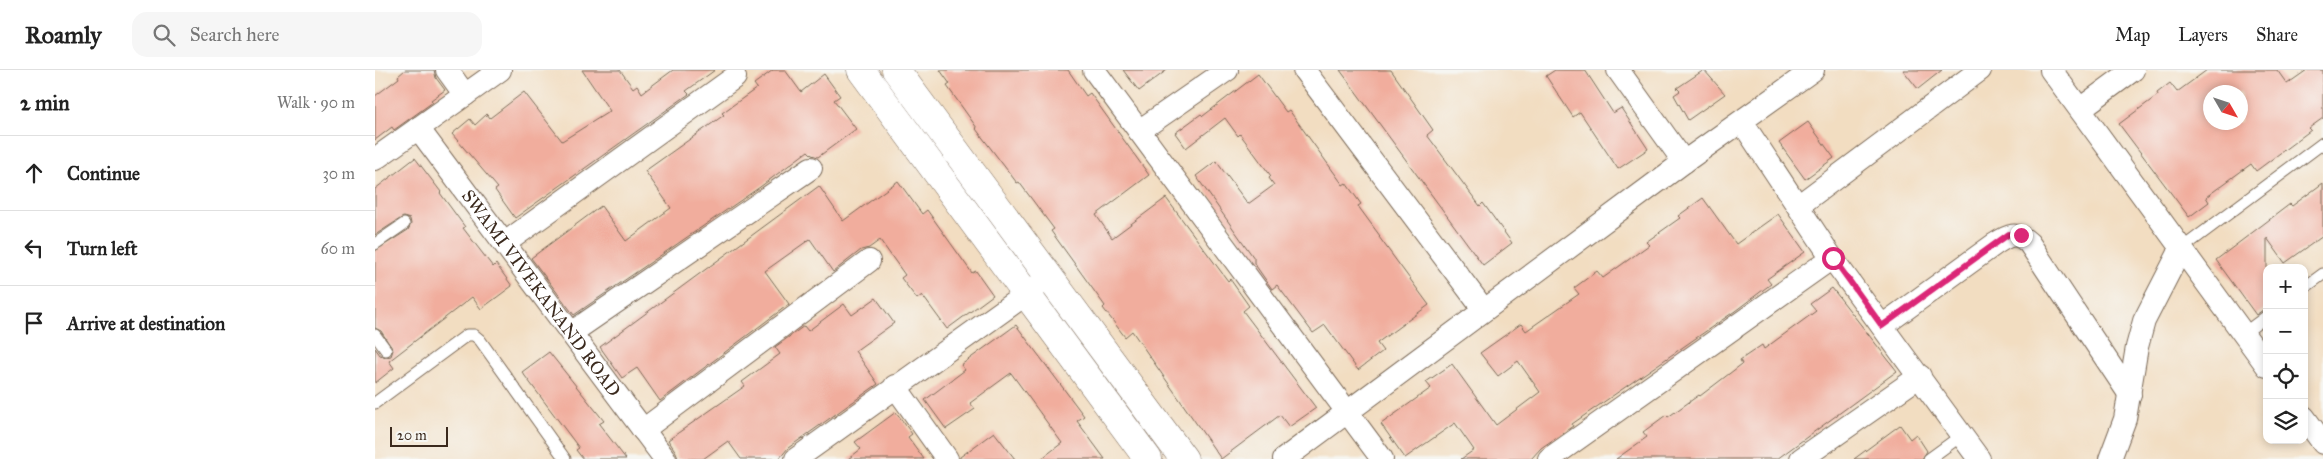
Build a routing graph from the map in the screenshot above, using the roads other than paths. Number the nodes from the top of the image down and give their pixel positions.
1 (447, 70) edge
2 (500, 70) edge
3 (861, 70) edge
4 (895, 70) edge
5 (1094, 70) edge
6 (1227, 70) edge
7 (1304, 70) edge
8 (1618, 70) edge
9 (1813, 70) edge
10 (1980, 70) edge
11 (2051, 70) edge
12 (2133, 70) edge
13 (735, 77) dead end
14 (465, 95) junction
15 (2080, 109) junction
16 (1742, 122) junction
17 (418, 128) junction
18 (1139, 131) junction
19 (2323, 143) edge
20 (375, 159) edge
21 (1684, 162) junction
22 (811, 168) dead end
23 (1798, 206) junction
24 (404, 224) dead end
25 (505, 243) junction
26 (375, 244) edge
27 (2181, 249) junction
28 (1833, 258) junction
29 (869, 261) dead end
30 (2323, 274) edge
31 (1049, 277) junction
32 (2308, 285) edge
33 (1025, 294) junction
34 (1484, 310) junction
35 (2263, 319) edge
36 (1882, 326) junction
37 (571, 333) junction
38 (375, 334) edge
39 (2243, 334) junction
40 (386, 350) dead end
41 (2263, 361) edge
42 (1920, 376) junction
43 (895, 386) junction
44 (2130, 395) junction
45 (375, 402) edge
46 (1347, 412) junction
47 (2308, 422) edge
48 (643, 430) junction
49 (1962, 435) junction
50 (2323, 443) edge
51 (565, 459) edge
52 (665, 459) edge
53 (796, 459) edge
54 (947, 459) edge
55 (1148, 459) edge
56 (1184, 459) edge
57 (1284, 459) edge
58 (1382, 459) edge
59 (1549, 459) edge
60 (1801, 459) edge
61 (1929, 459) edge
62 (1979, 459) edge
63 (2111, 459) edge

1 - 14 street
2 - 14 street
3 - 33 main road
4 - 31 main road
5 - 18 street
6 - 18 street
7 - 34 street
8 - 21 street
9 - 16 street
10 - 23 street
11 - 15 street
12 - 15 street
13 - 25 street
14 - 17 street
15 - 27 street
16 - 21 street
16 - 23 street
17 - 20 street
17 - 25 street, SWAMI VIVEKANAND ROAD
18 - 46 street
19 - 27 lane
21 - 34 street
22 - 37 street
23 - 28 street
24 - 26 lane
25 - 37 street, SWAMI VIVEKANAND ROAD
27 - 39 street
27 - 44 street
28 - 36 street
28 - 59 street
29 - 48 street
30 - 32 lane
31 - 33 street
31 - 56 main road
33 - 43 street
33 - 55 main road
34 - 46 street
35 - 39 lane
36 - 42 street
36 - 44 street
37 - 48 street, SWAMI VIVEKANAND ROAD
38 - 40 lane
39 - 41 street
42 - 49 street
42 - 60 street
43 - 53 street
43 - 54 street
44 - 63 street
45 - 51 lane
46 - 57 street
46 - 58 street
47 - 50 street
48 - 52 street, SWAMI VIVEKANAND ROAD
49 - 61 lane
49 - 62 street

